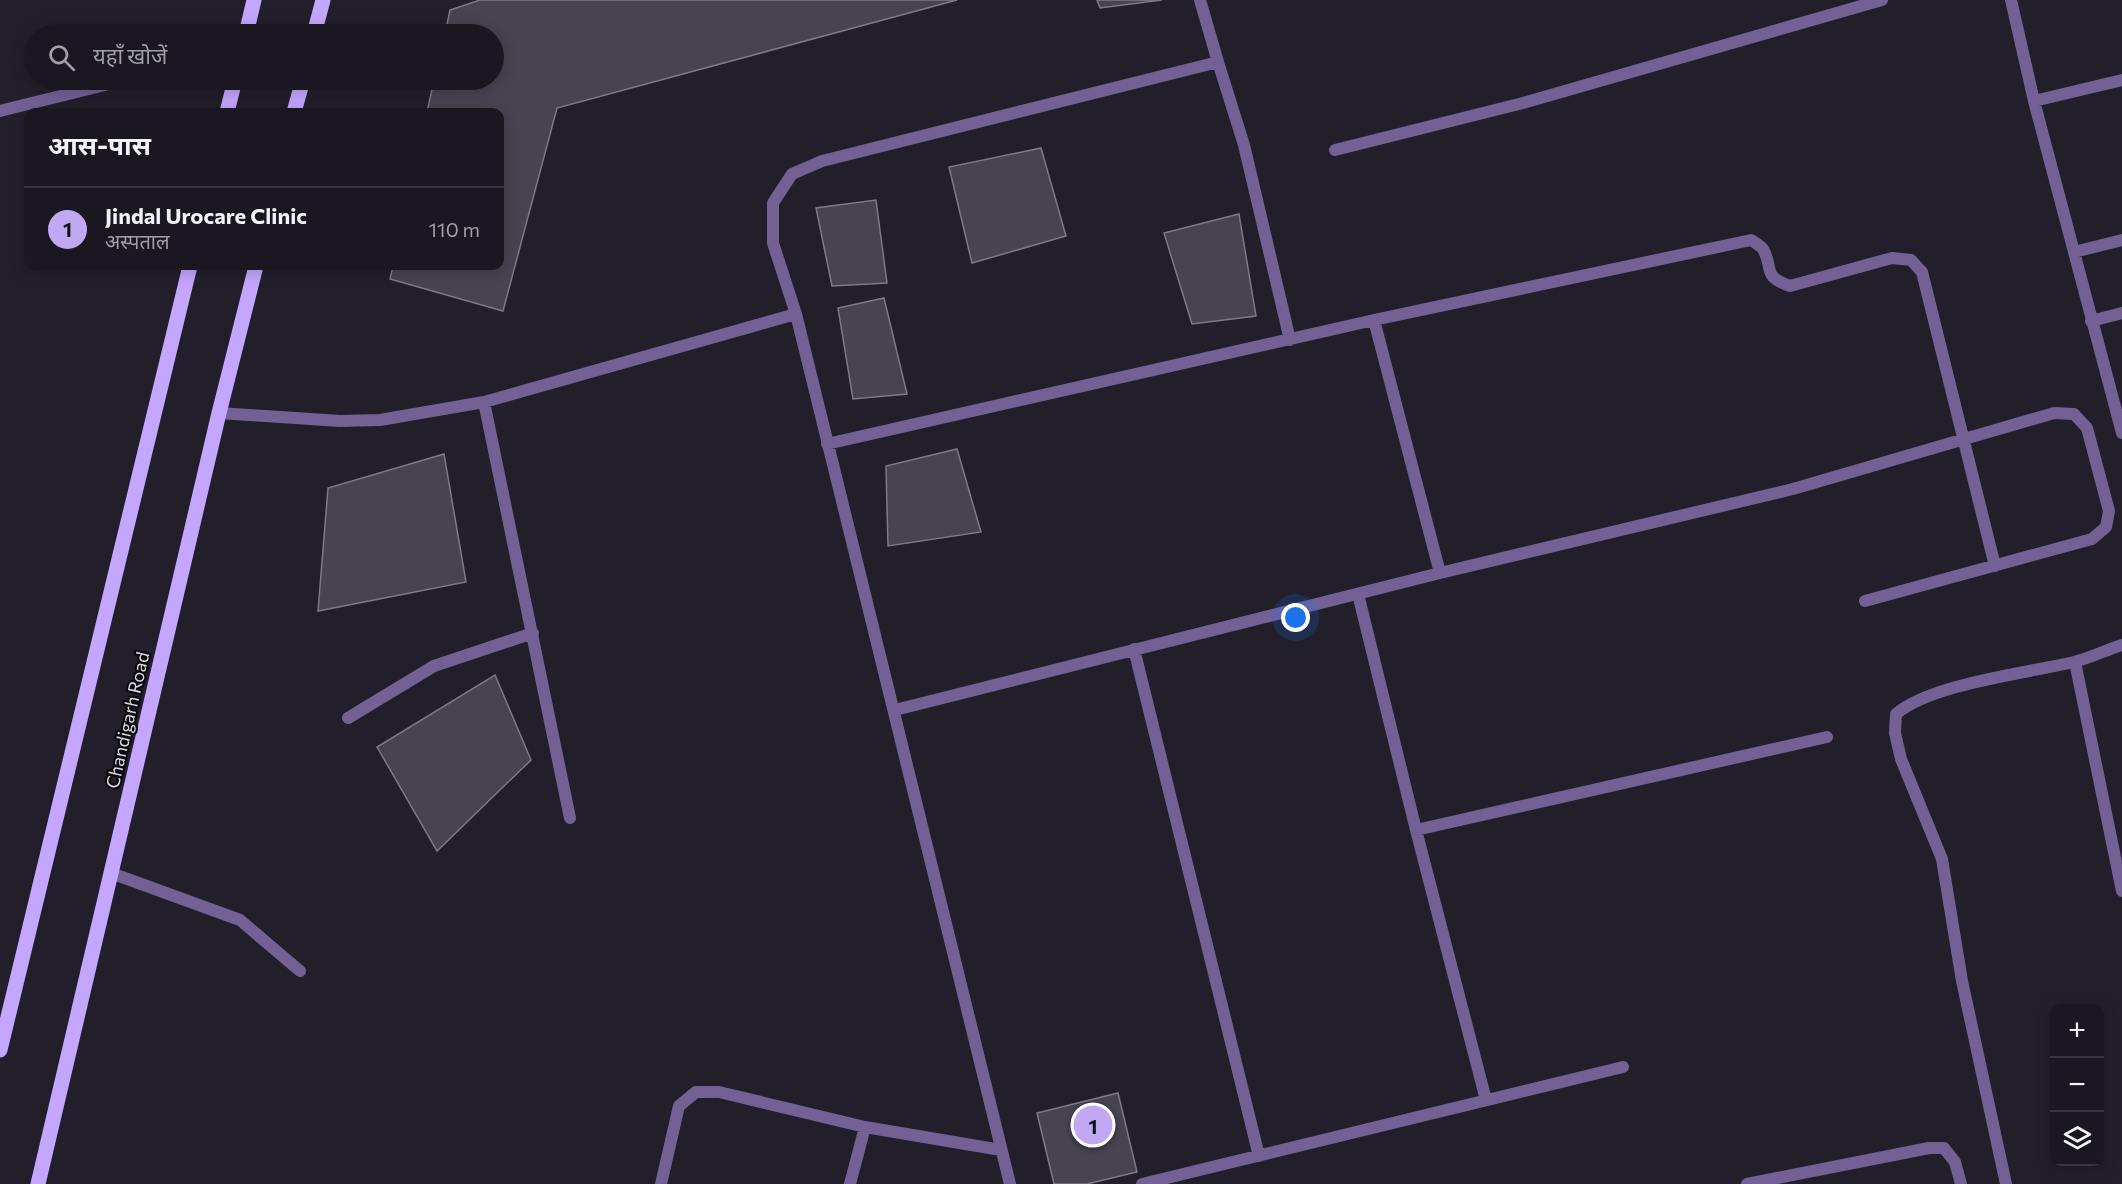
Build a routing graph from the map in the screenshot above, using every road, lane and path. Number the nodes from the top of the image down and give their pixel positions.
1 (254, 0) edge
2 (323, 0) edge
3 (1200, 0) edge
4 (1882, 0) edge
5 (2011, 0) edge
6 (248, 24) edge
7 (317, 24) edge
8 (1218, 62) junction
9 (2122, 80) edge
10 (85, 90) edge
11 (232, 90) edge
12 (300, 90) edge
13 (2034, 101) junction
14 (228, 108) edge
15 (295, 108) edge
16 (0, 111) edge
17 (1335, 150) dead end
18 (2122, 240) edge
19 (2074, 252) junction
20 (189, 270) edge
21 (255, 270) edge
22 (2122, 313) edge
23 (796, 314) junction
24 (1374, 320) junction
25 (2091, 321) junction
26 (1290, 339) junction
27 (484, 402) junction
28 (219, 413) junction
29 (2122, 433) edge
30 (1963, 440) junction
31 (827, 444) junction
32 (1995, 566) junction
33 (1440, 573) junction
34 (1358, 594) junction
35 (1865, 602) dead end
36 (533, 633) junction
37 (2122, 645) edge
38 (1134, 649) junction
39 (2075, 662) junction
40 (895, 710) junction
41 (348, 717) dead end
42 (1827, 737) dead end
43 (570, 818) dead end
44 (1416, 830) junction
45 (111, 873) junction
46 (2122, 891) edge
47 (300, 970) dead end
48 (0, 1050) edge
49 (1623, 1066) dead end
50 (1486, 1100) junction
51 (865, 1127) junction
52 (1001, 1150) junction
53 (1259, 1156) junction
54 (38, 1184) edge
55 (661, 1184) edge
56 (850, 1184) edge
57 (1010, 1184) edge
58 (1142, 1184) edge
59 (1747, 1184) edge
60 (1962, 1184) edge
61 (2006, 1184) edge

1 - 6 main road
2 - 7 main road
3 - 8 street
4 - 17 street
5 - 13 street
8 - 23 street
8 - 26 street
9 - 13 street
10 - 16 street
11 - 14 main road
12 - 15 main road
13 - 19 street
18 - 19 street
19 - 25 street
20 - 48 main road
21 - 28 main road, Chandigarh Road
22 - 25 street
23 - 27 street
23 - 31 street
24 - 26 street
24 - 30 street
24 - 33 street
25 - 29 street
26 - 31 street
27 - 28 street
27 - 36 street
28 - 45 main road, Chandigarh Road
30 - 32 street
30 - 32 street
30 - 33 street
31 - 40 street
32 - 35 street
33 - 34 street
34 - 38 street
34 - 44 street
36 - 41 street
36 - 43 street
37 - 39 street
38 - 40 street
38 - 53 street
39 - 46 street
39 - 61 street
40 - 52 street
42 - 44 street
44 - 50 street
45 - 47 street
45 - 54 main road, Chandigarh Road
49 - 50 street
50 - 53 street
51 - 52 street
51 - 55 street
51 - 56 street
52 - 57 street
53 - 58 street
59 - 60 street

